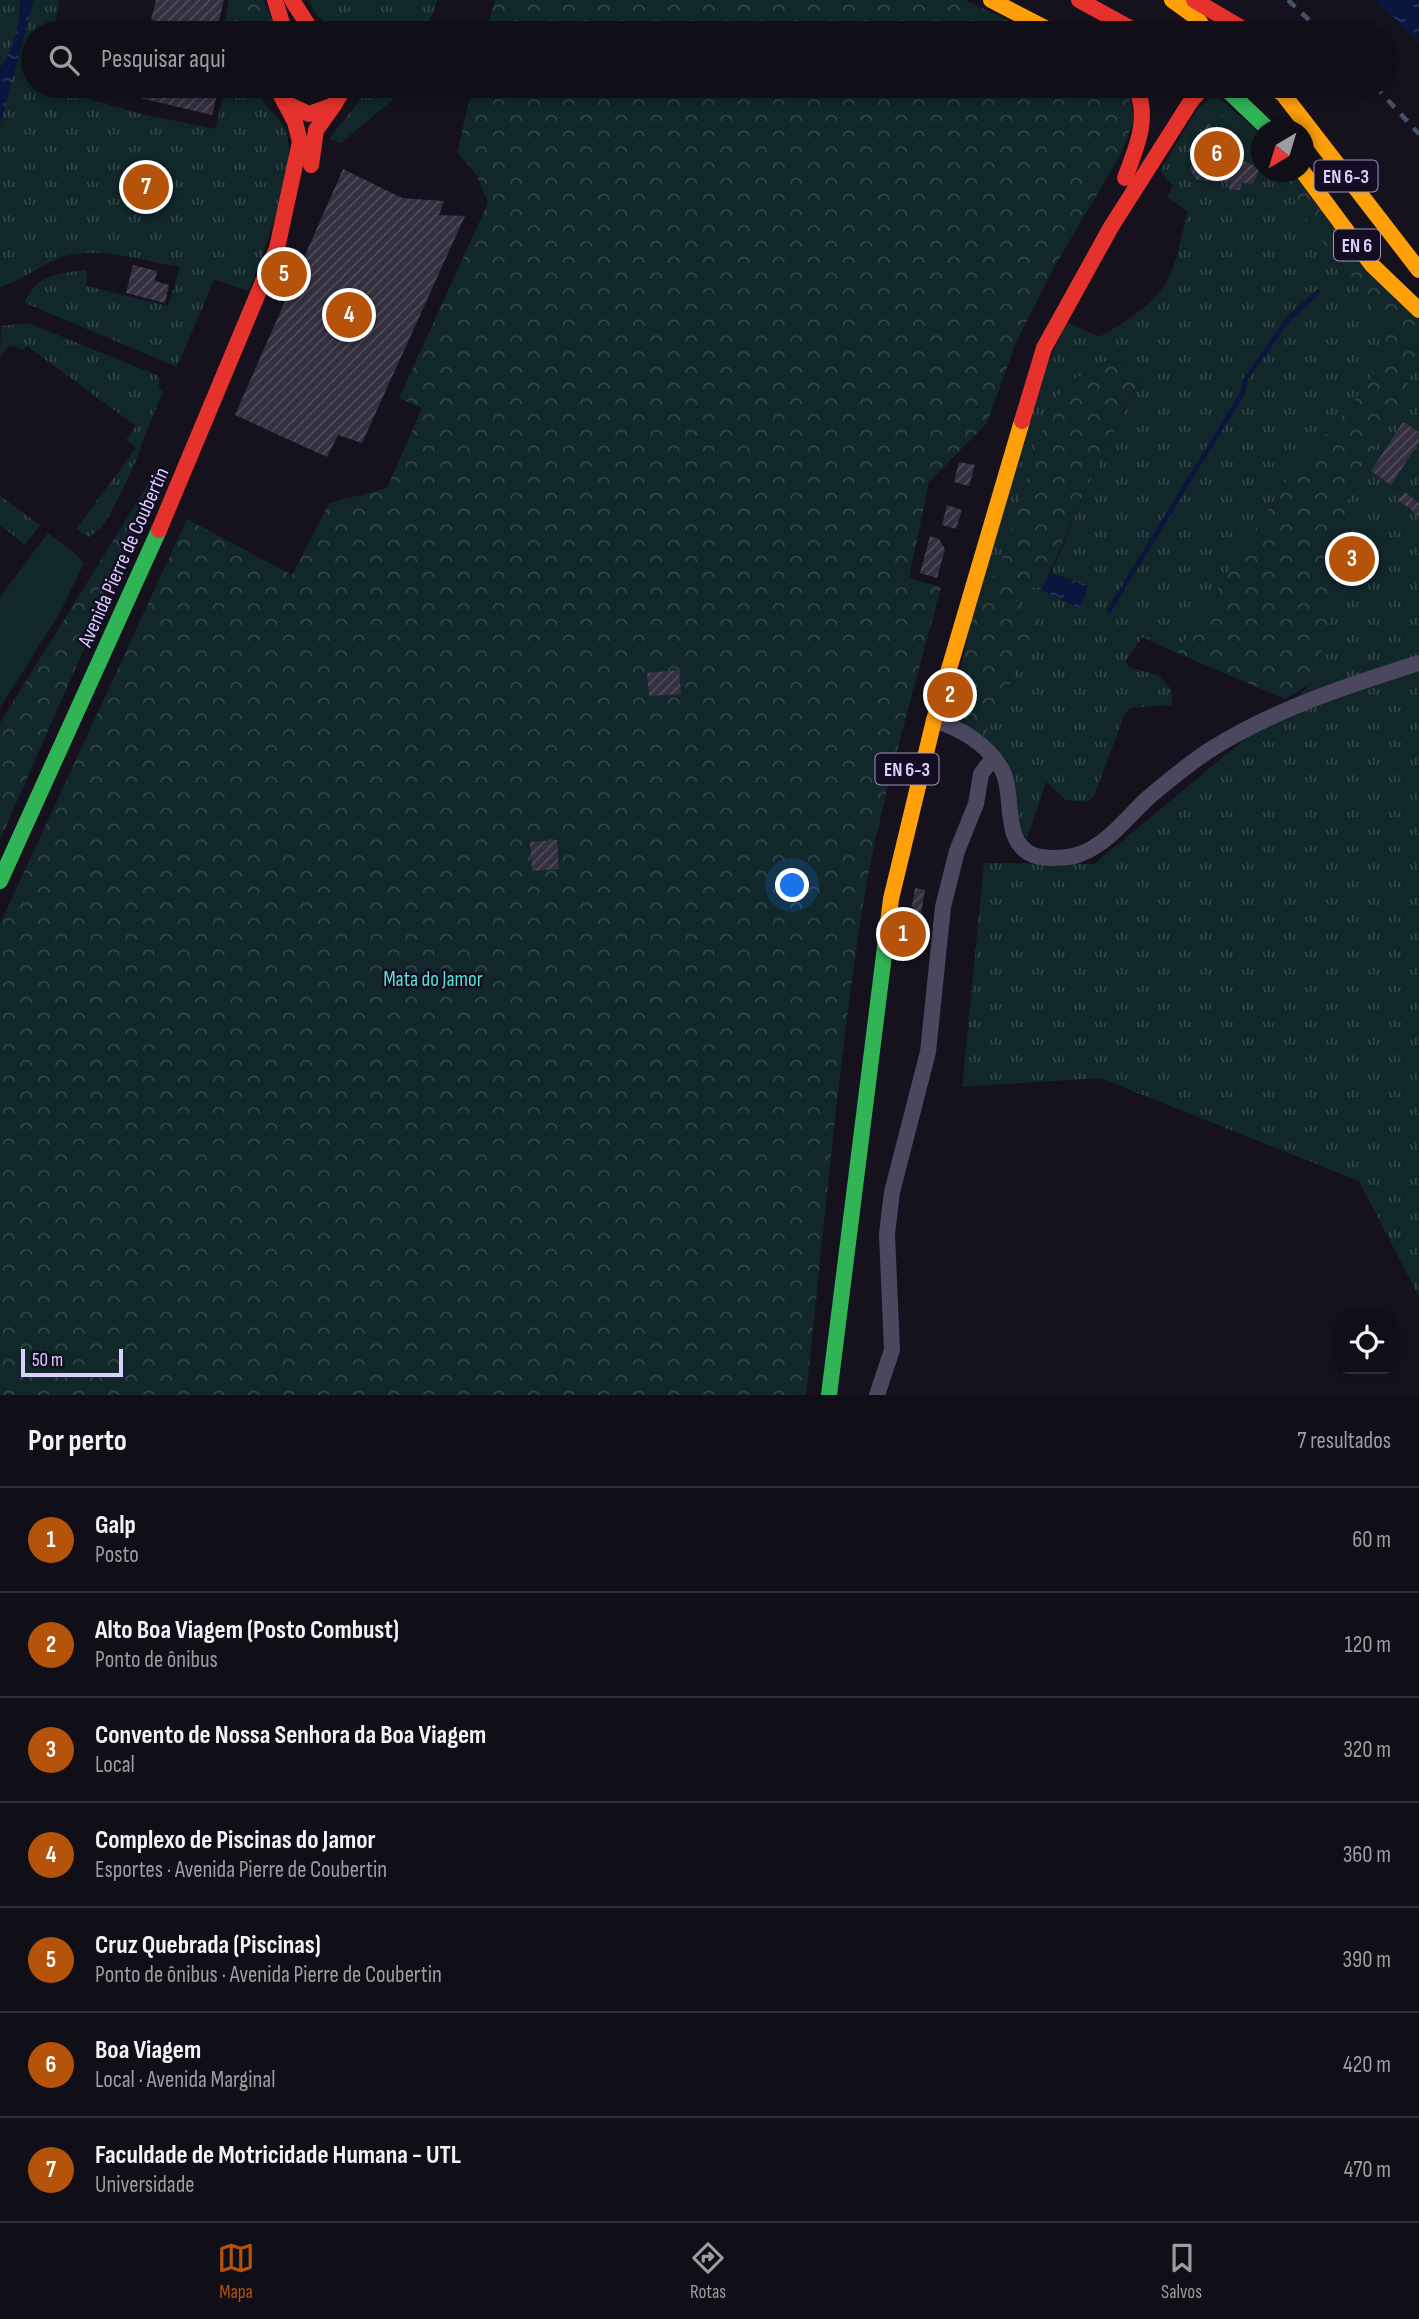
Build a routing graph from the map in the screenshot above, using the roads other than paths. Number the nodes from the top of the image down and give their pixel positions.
1 (275, 0) edge
2 (292, 0) edge
3 (992, 0) edge
4 (1079, 0) edge
5 (1172, 0) edge
6 (1194, 0) edge
7 (281, 21) edge
8 (305, 21) edge
9 (1032, 21) edge
10 (1117, 21) edge
11 (1199, 21) edge
12 (1230, 21) edge
13 (282, 98) edge
14 (338, 98) edge
15 (1139, 98) edge
16 (1181, 98) edge
17 (1182, 98) edge
18 (1236, 98) edge
19 (1286, 98) edge
20 (285, 103) junction
21 (334, 106) junction
22 (1258, 119) edge
23 (1336, 135) dead end
24 (1125, 178) junction
25 (1310, 182) edge
26 (1419, 243) edge
27 (277, 248) junction
28 (1419, 271) edge
29 (1419, 310) edge
30 (1419, 663) edge
31 (934, 720) junction
32 (993, 758) junction
33 (0, 881) edge
34 (815, 1395) edge
35 (829, 1395) edge
36 (877, 1395) edge

1 - 7 main road
2 - 8 main road
3 - 9 main road
4 - 10 main road
5 - 11 main road
6 - 12 main road
13 - 20 main road, Avenida Pierre de Coubertin
14 - 21 main road, Avenida Pierre de Coubertin
15 - 24 main road
16 - 24 main road, EN 6-3
17 - 31 main road, EN 6-3
18 - 22 main road
19 - 28 main road, EN 6-3
20 - 21 main road
20 - 27 main road, Avenida Pierre de Coubertin
21 - 27 main road, Avenida Pierre de Coubertin
23 - 26 main road, EN 6
24 - 34 main road, EN 6-3
25 - 29 main road, EN 6
27 - 33 main road, Avenida Pierre de Coubertin
30 - 32 street
31 - 32 street
31 - 35 main road, EN 6-3
32 - 36 street

